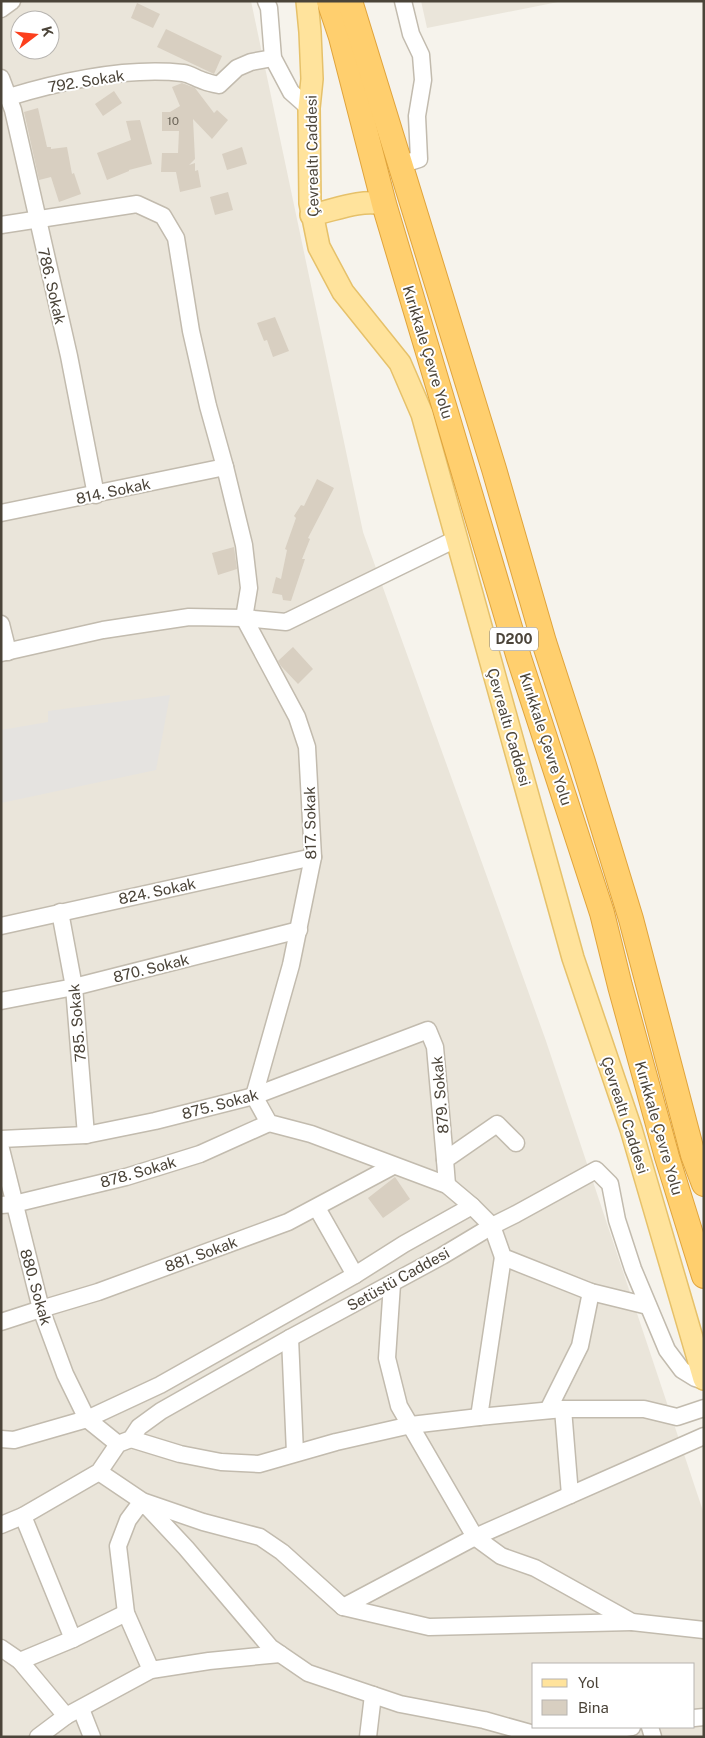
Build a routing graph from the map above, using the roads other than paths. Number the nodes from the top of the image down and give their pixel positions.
1 (12, 1) edge
2 (266, 1) edge
3 (307, 1) edge
4 (328, 1) edge
5 (350, 1) edge
6 (403, 1) edge
7 (1, 9) edge
8 (273, 58) junction
9 (1, 78) edge
10 (9, 97) junction
11 (309, 108) junction
12 (400, 165) junction
13 (384, 204) junction
14 (311, 216) junction
15 (37, 220) junction
16 (1, 225) edge
17 (225, 468) junction
18 (96, 495) junction
19 (1, 513) edge
20 (456, 539) junction
21 (244, 618) junction
22 (1, 624) edge
23 (5, 652) edge
24 (313, 857) junction
25 (60, 912) junction
26 (1, 926) edge
27 (299, 930) junction
28 (74, 987) junction
29 (1, 1001) edge
30 (428, 1030) joint
31 (254, 1096) junction
32 (269, 1123) junction
33 (86, 1134) junction
34 (1, 1139) edge
35 (516, 1142) dead end
36 (1, 1149) edge
37 (445, 1160) junction
38 (393, 1166) junction
39 (704, 1184) edge
40 (447, 1185) junction
41 (8, 1204) edge
42 (472, 1206) junction
43 (317, 1208) junction
44 (492, 1226) junction
45 (503, 1257) junction
46 (354, 1275) junction
47 (704, 1276) edge
48 (392, 1284) junction
49 (591, 1292) junction
50 (648, 1306) junction
51 (41, 1308) junction
52 (1, 1322) edge
53 (290, 1338) junction
54 (704, 1380) edge
55 (704, 1408) edge
56 (556, 1410) junction
57 (479, 1416) junction
58 (87, 1419) junction
59 (411, 1425) junction
60 (704, 1436) edge
61 (1, 1439) edge
62 (124, 1442) junction
63 (295, 1453) junction
64 (99, 1472) junction
65 (570, 1495) junction
66 (142, 1500) junction
67 (23, 1516) junction
68 (1, 1525) edge
69 (475, 1537) junction
70 (343, 1607) junction
71 (126, 1613) junction
72 (632, 1622) junction
73 (704, 1630) edge
74 (74, 1639) junction
75 (1, 1648) edge
76 (280, 1654) junction
77 (20, 1661) junction
78 (151, 1670) junction
79 (374, 1695) junction
80 (81, 1709) junction
81 (66, 1716) junction
82 (626, 1728) edge
83 (38, 1737) edge
84 (92, 1737) edge
85 (368, 1737) edge

1 - 7 street
2 - 8 street
3 - 11 main road, Çevrealtı Caddesi
4 - 13 highway, Kırıkkale Çevre Yolu / D200
5 - 12 highway, Kırıkkale Çevre Yolu / D200
6 - 12 street
8 - 10 street, 792. Sokak
8 - 11 street
9 - 10 street, 786. Sokak
10 - 15 street, 786. Sokak
11 - 14 main road, Çevrealtı Caddesi
12 - 39 highway, Kırıkkale Çevre Yolu / D200
13 - 14 main road
13 - 47 highway, Kırıkkale Çevre Yolu / D200
14 - 20 main road, Çevrealtı Caddesi
15 - 16 street
15 - 17 street
15 - 18 street, 786. Sokak
17 - 18 street, 814. Sokak
17 - 21 street
18 - 19 street, 814. Sokak
20 - 21 street
20 - 54 main road, Çevrealtı Caddesi
21 - 23 street
21 - 24 street, 817. Sokak
22 - 23 street
24 - 25 street, 824. Sokak
24 - 27 street, 817. Sokak
25 - 26 street, 824. Sokak
25 - 28 street, 785. Sokak
27 - 28 street, 870. Sokak
27 - 31 street, 817. Sokak
28 - 29 street, 870. Sokak
28 - 33 street, 785. Sokak
30 - 31 street, 875. Sokak
30 - 37 street, 879. Sokak
31 - 32 street
31 - 33 street, 875. Sokak
32 - 38 street
32 - 41 street, 878. Sokak
33 - 34 street, 875. Sokak
35 - 37 street
36 - 41 street, 880. Sokak
37 - 40 street, 879. Sokak
38 - 40 street
38 - 43 street, 881. Sokak
40 - 42 street
41 - 51 street, 880. Sokak
42 - 44 street
42 - 46 street
43 - 46 street
43 - 51 street, 881. Sokak
44 - 45 street
44 - 48 street, Setüstü Caddesi
44 - 50 street, Setüstü Caddesi
45 - 49 street
45 - 57 street
46 - 58 street
48 - 53 street, Setüstü Caddesi
48 - 59 street
49 - 50 street
49 - 56 street
50 - 54 street, Setüstü Caddesi
51 - 52 street, 881. Sokak
51 - 58 street, 880. Sokak
53 - 62 street, Setüstü Caddesi
53 - 63 street
55 - 56 street
56 - 57 street
56 - 65 street
57 - 59 street
58 - 61 street
58 - 62 street
59 - 63 street
59 - 69 street
60 - 65 street
62 - 63 street
62 - 64 street, Setüstü Caddesi
64 - 66 street
64 - 67 street, Setüstü Caddesi
65 - 69 street
66 - 70 street
66 - 71 street
66 - 76 street
67 - 68 street, Setüstü Caddesi
67 - 74 street
69 - 70 street
69 - 72 street
70 - 72 street
71 - 74 street
71 - 78 street
72 - 73 street
74 - 77 street
75 - 77 street
76 - 78 street
76 - 79 street
77 - 81 street
78 - 80 street
79 - 82 street
79 - 85 street
80 - 81 street
80 - 84 street
81 - 83 street

